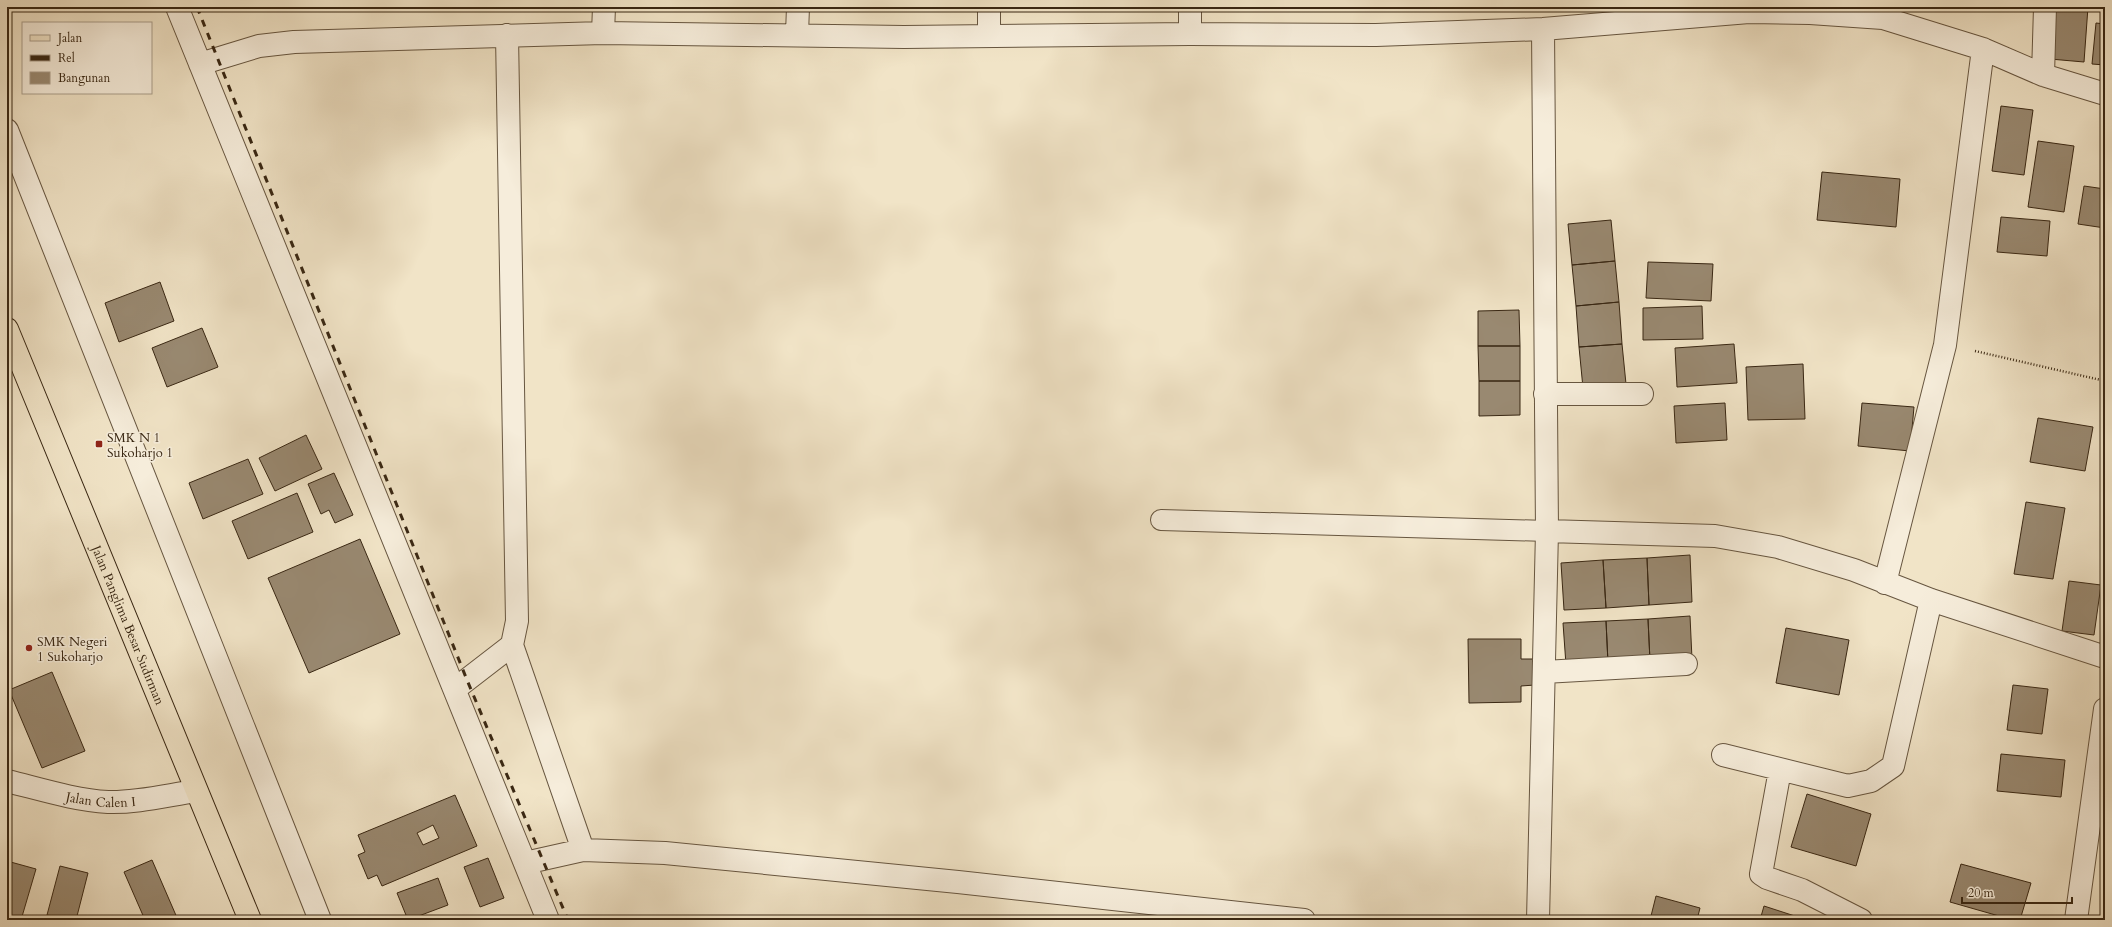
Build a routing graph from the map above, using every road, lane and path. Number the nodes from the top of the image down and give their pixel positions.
1 (177, 7) edge
2 (604, 7) edge
3 (798, 7) edge
4 (989, 7) edge
5 (1190, 7) edge
6 (2045, 7) edge
7 (1590, 16) edge
8 (1542, 29) junction
9 (602, 33) junction
10 (797, 34) junction
11 (1190, 34) junction
12 (507, 35) junction
13 (989, 36) junction
14 (1983, 49) junction
15 (200, 64) junction
16 (2043, 75) junction
17 (2105, 94) edge
18 (7, 130) edge
19 (7, 329) edge
20 (1945, 345) junction
21 (2105, 381) edge
22 (1546, 394) junction
23 (1642, 394) dead end
24 (1161, 520) dead end
25 (1546, 531) junction
26 (1885, 583) junction
27 (1931, 600) junction
28 (512, 645) junction
29 (2105, 657) edge
30 (1686, 664) dead end
31 (1544, 672) junction
32 (455, 689) junction
33 (2105, 709) edge
34 (1723, 755) dead end
35 (1780, 770) junction
36 (7, 781) edge
37 (196, 791) junction
38 (583, 850) junction
39 (524, 863) junction
40 (250, 920) edge
41 (320, 920) edge
42 (548, 920) edge
43 (1304, 920) edge
44 (1538, 920) edge
45 (1861, 920) edge
46 (2076, 920) edge

1 - 15 street
2 - 9 street
3 - 10 street
4 - 13 street
5 - 11 street
6 - 16 street
7 - 8 street
7 - 14 street
8 - 11 street
8 - 22 street
9 - 10 street
9 - 12 street
10 - 13 street
11 - 13 street
12 - 15 street
12 - 28 street
14 - 16 street
14 - 20 street
15 - 32 street
16 - 17 street
18 - 41 street
19 - 37 main road, Jalan Panglima Besar Sudirman
20 - 21 path
20 - 26 street
22 - 23 street
22 - 25 street
24 - 25 lane
25 - 26 street
25 - 31 street
26 - 27 street
27 - 29 street
27 - 35 street
28 - 32 street
28 - 38 street
30 - 31 street
31 - 44 street
32 - 39 street
33 - 46 street
34 - 35 street
35 - 45 street
36 - 37 street, Jalan Calen I
37 - 40 main road, Jalan Panglima Besar Sudirman
38 - 39 street
38 - 43 street
39 - 42 street

